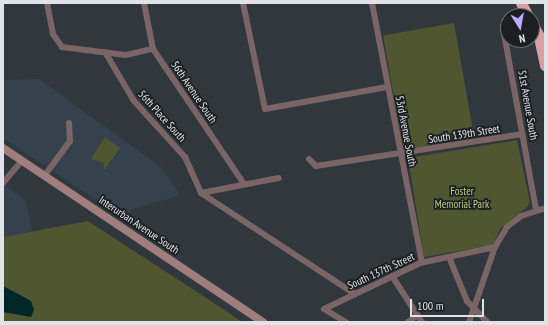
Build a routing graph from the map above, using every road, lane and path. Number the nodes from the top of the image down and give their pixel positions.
1 (47, 3) edge
2 (144, 3) edge
3 (243, 3) edge
4 (372, 3) edge
5 (542, 42) edge
6 (508, 48) edge
7 (153, 49) junction
8 (105, 52) junction
9 (545, 65) edge
10 (388, 87) junction
11 (69, 123) dead end
12 (523, 134) junction
13 (3, 148) edge
14 (400, 154) junction
15 (308, 159) dead end
16 (22, 160) junction
17 (45, 175) junction
18 (279, 178) dead end
19 (3, 183) edge
20 (244, 184) junction
21 (201, 193) junction
22 (545, 208) edge
23 (536, 210) junction
24 (495, 247) junction
25 (449, 257) junction
26 (422, 262) junction
27 (392, 276) junction
28 (354, 294) junction
29 (474, 309) junction
30 (418, 315) junction
31 (263, 322) edge
32 (346, 322) edge
33 (408, 322) edge
34 (422, 322) edge
35 (469, 322) edge
36 (487, 322) edge

1 - 8 street
2 - 7 street, 56th Avenue South
3 - 10 street
4 - 10 street, 53rd Avenue South
5 - 9 highway
6 - 12 street, 51st Avenue South
7 - 8 street
7 - 20 street, 56th Avenue South
8 - 21 street, 56th Place South
10 - 14 street, 53rd Avenue South
11 - 17 street
12 - 14 street, South 139th Street
12 - 23 street, 51st Avenue South
13 - 16 main road, Interurban Avenue South
14 - 15 street, South 139th Street
14 - 26 street, 53rd Avenue South
16 - 17 main road, Interurban Avenue South
16 - 19 street
17 - 31 main road, Interurban Avenue South
18 - 20 street
20 - 21 street
21 - 28 street
22 - 23 street
23 - 24 street
24 - 25 street, South 137th Street
24 - 29 street
25 - 26 street, South 137th Street
25 - 29 street
26 - 27 street, South 137th Street
27 - 28 street, South 137th Street
27 - 30 street
28 - 32 street, South 137th Street
29 - 35 street
29 - 36 street
30 - 33 street
30 - 34 street

